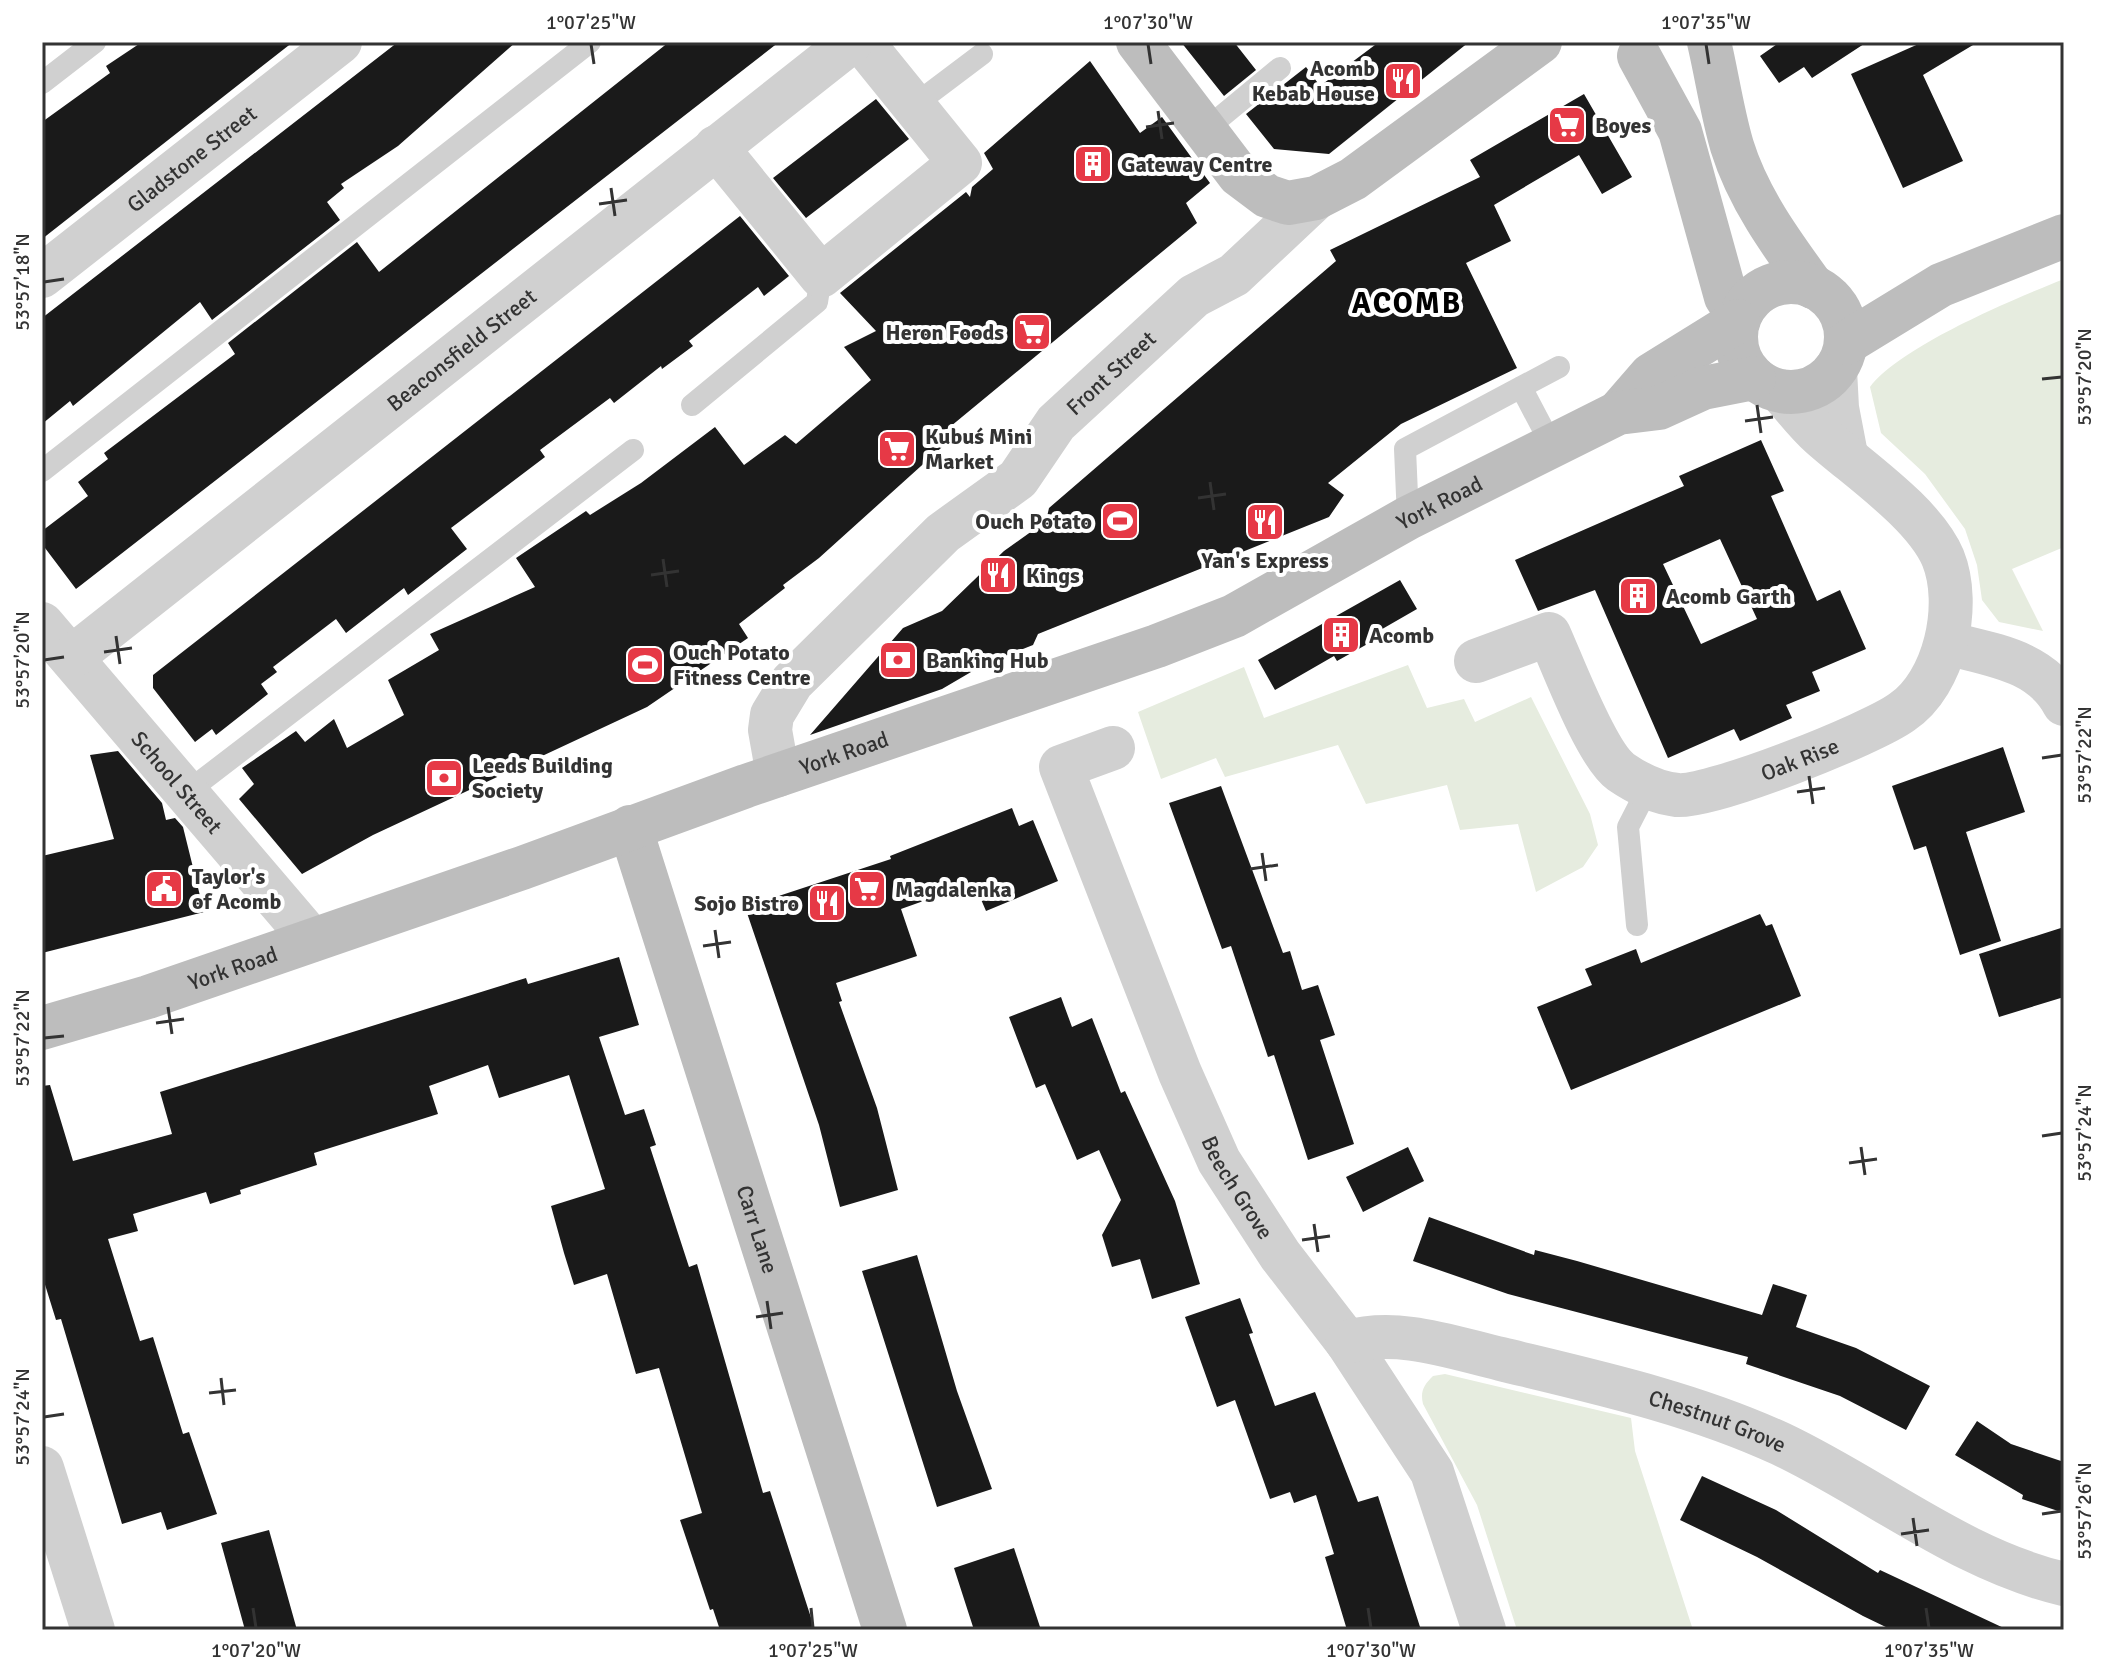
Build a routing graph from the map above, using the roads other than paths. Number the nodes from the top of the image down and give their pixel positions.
1 (95, 42) edge
2 (340, 42) edge
3 (590, 42) edge
4 (851, 42) edge
5 (862, 42) edge
6 (1138, 42) edge
7 (1540, 42) edge
8 (1687, 42) edge
9 (1709, 42) edge
10 (1626, 49) edge
11 (982, 54) dead end
12 (1280, 68) dead end
13 (42, 83) edge
14 (913, 106) junction
15 (1205, 130) junction
16 (716, 147) junction
17 (1316, 198) junction
18 (2064, 236) edge
19 (42, 276) edge
20 (821, 276) junction
21 (1941, 285) junction
22 (1818, 289) junction
23 (1738, 319) junction
24 (1840, 356) junction
25 (1559, 367) dead end
26 (1767, 385) junction
27 (1521, 387) junction
28 (692, 405) dead end
29 (1618, 413) junction
30 (1552, 446) junction
31 (633, 450) dead end
32 (1846, 455) junction
33 (42, 471) edge
34 (1408, 518) junction
35 (42, 624) edge
36 (1947, 643) junction
37 (72, 657) junction
38 (1476, 661) dead end
39 (2064, 704) edge
40 (1113, 748) dead end
41 (778, 775) junction
42 (1648, 788) junction
43 (187, 792) junction
44 (630, 827) junction
45 (1637, 925) dead end
46 (312, 940) junction
47 (42, 1028) edge
48 (1347, 1342) junction
49 (42, 1468) edge
50 (2064, 1584) edge
51 (93, 1630) edge
52 (885, 1630) edge
53 (1484, 1630) edge

1 - 13 lane
2 - 19 street, Gladstone Street
3 - 33 lane
4 - 16 street, Beaconsfield Street
5 - 14 street
6 - 15 main road
7 - 17 main road, Front Street
8 - 10 main road
9 - 22 main road
10 - 23 main road
11 - 14 lane
12 - 15 lane
14 - 20 street
15 - 17 main road
16 - 20 street
16 - 37 street, Beaconsfield Street
17 - 41 street, Front Street
18 - 21 main road
20 - 28 lane
21 - 22 main road
21 - 24 main road
22 - 23 main road
22 - 24 main road
23 - 26 main road
23 - 29 main road, York Road
24 - 26 main road
24 - 32 street
25 - 27 lane
26 - 29 main road, York Road
26 - 32 street, Oak Rise
27 - 30 lane
27 - 34 lane
29 - 30 main road, York Road
30 - 34 main road, York Road
31 - 43 lane
32 - 36 street, Oak Rise
34 - 41 main road, York Road
35 - 37 street, School Street
36 - 39 street
36 - 42 street, Oak Rise
37 - 43 street, School Street
38 - 42 street, Oak Rise
40 - 48 street, Beech Grove
41 - 44 main road, York Road
42 - 45 lane
43 - 46 street, School Street
44 - 46 main road, York Road
44 - 52 main road, Carr Lane
46 - 47 main road, York Road
48 - 50 street, Chestnut Grove
48 - 53 street, Beech Grove
49 - 51 street

